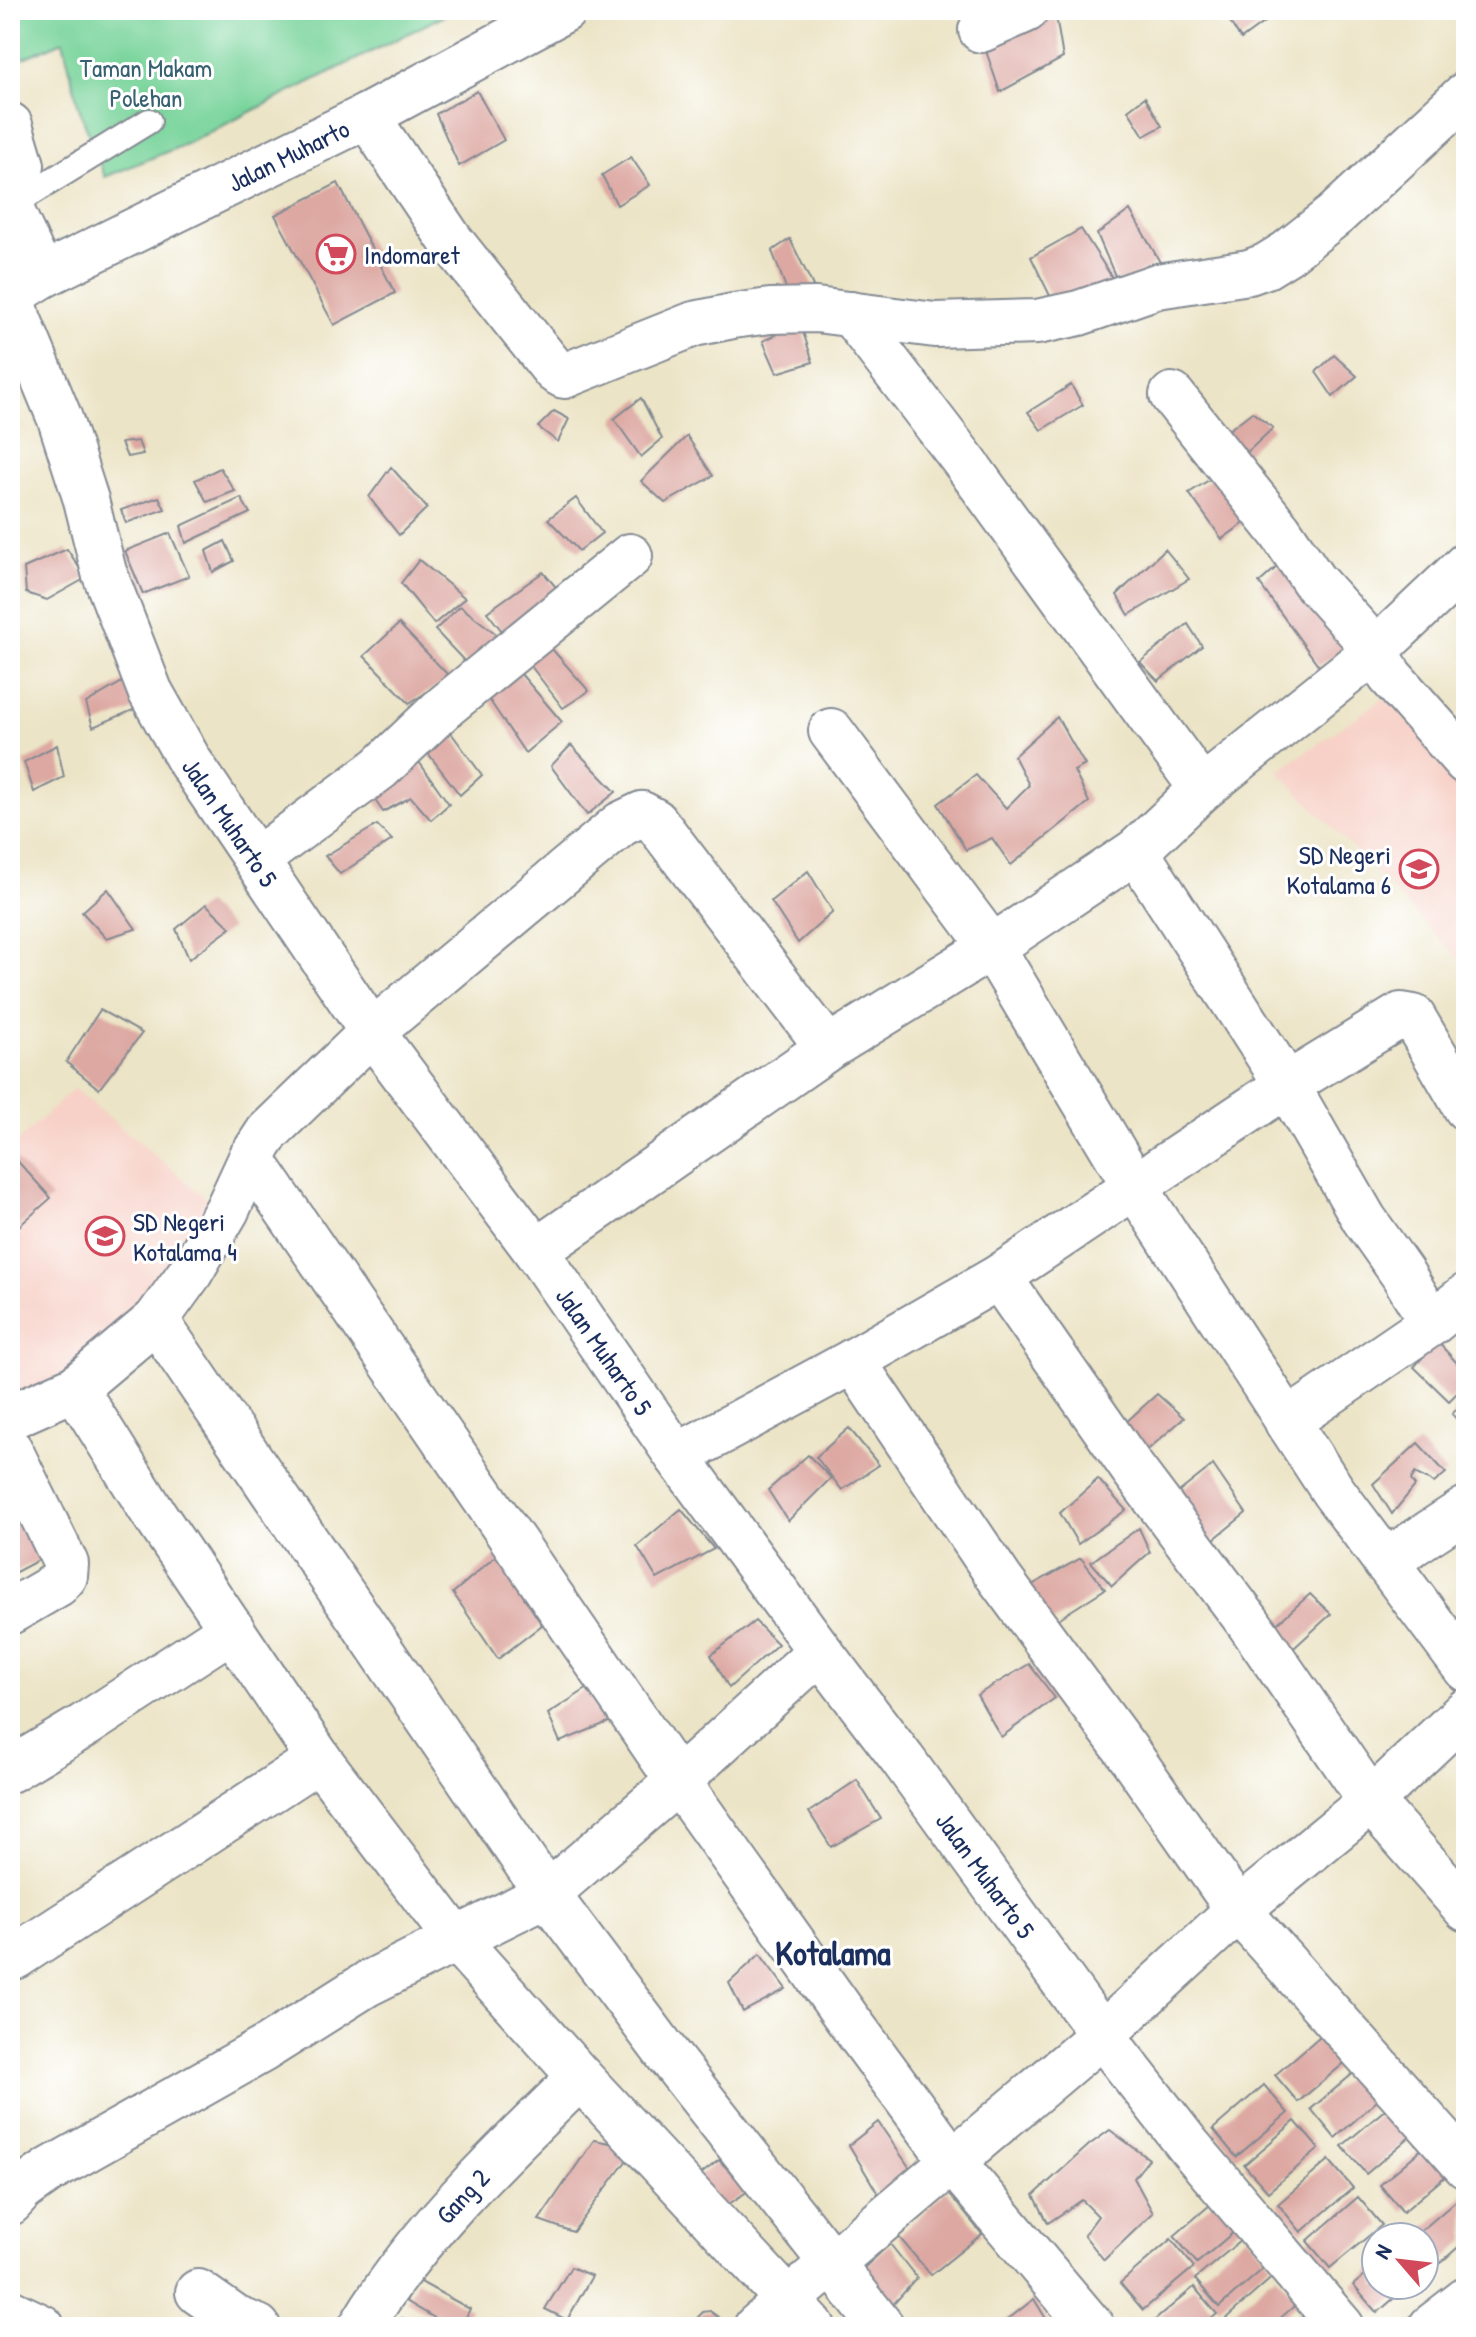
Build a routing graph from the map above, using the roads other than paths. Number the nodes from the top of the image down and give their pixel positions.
1 (564, 10) edge
2 (1026, 10) edge
3 (981, 30) dead end
4 (1466, 94) edge
5 (367, 116) junction
6 (149, 121) dead end
7 (10, 125) edge
8 (10, 206) edge
9 (21, 289) edge
10 (851, 314) junction
11 (1172, 395) dead end
12 (630, 556) dead end
13 (1466, 565) edge
14 (1376, 650) junction
15 (831, 731) dead end
16 (1466, 762) edge
17 (1202, 789) junction
18 (1136, 851) junction
19 (258, 859) junction
20 (992, 947) junction
21 (372, 1032) junction
22 (828, 1048) junction
23 (1287, 1085) junction
24 (1466, 1108) edge
25 (251, 1158) junction
26 (1134, 1185) junction
27 (536, 1251) junction
28 (999, 1277) junction
29 (1466, 1296) edge
30 (156, 1320) junction
31 (1432, 1323) junction
32 (853, 1361) junction
33 (75, 1388) junction
34 (10, 1417) edge
35 (1287, 1422) junction
36 (10, 1450) edge
37 (677, 1456) junction
38 (1466, 1509) edge
39 (1385, 1562) junction
40 (10, 1612) edge
41 (232, 1629) junction
42 (820, 1651) junction
43 (1466, 1669) edge
44 (1466, 1711) edge
45 (319, 1759) junction
46 (10, 1770) edge
47 (678, 1781) junction
48 (1371, 1801) junction
49 (547, 1894) junction
50 (1466, 1909) edge
51 (1238, 1910) junction
52 (456, 1939) junction
53 (15, 1957) dead end
54 (1102, 2035) junction
55 (580, 2077) junction
56 (953, 2162) junction
57 (1466, 2166) edge
58 (10, 2203) edge
59 (830, 2264) junction
60 (198, 2292) dead end
61 (1466, 2300) edge
62 (10, 2312) edge
63 (801, 2313) edge
64 (42, 2327) edge
65 (258, 2327) edge
66 (361, 2327) edge
67 (756, 2327) edge
68 (882, 2327) edge
69 (1092, 2327) edge
70 (1342, 2327) edge
71 (1431, 2327) edge

1 - 5 street, Jalan Muharto
2 - 3 street
4 - 10 street
5 - 9 street, Jalan Muharto
5 - 10 street
6 - 8 lane
7 - 8 street
8 - 9 street, Jalan Muharto 5
9 - 19 street, Jalan Muharto 5
10 - 17 street
11 - 14 street
12 - 19 street
13 - 14 street
14 - 16 street
14 - 17 street
15 - 20 street
17 - 18 street
18 - 20 street
18 - 23 street
19 - 21 street, Jalan Muharto 5
20 - 22 street
20 - 26 street
21 - 22 street
21 - 25 street
21 - 27 street, Jalan Muharto 5
22 - 27 street
23 - 24 street
23 - 26 street
23 - 31 street
25 - 30 street
25 - 47 street
26 - 28 street
26 - 35 street
27 - 37 street, Jalan Muharto 5
28 - 32 street
28 - 48 street
29 - 31 street
30 - 33 street
30 - 49 street
31 - 35 street
32 - 37 street
32 - 51 street
33 - 34 street
33 - 41 street
35 - 39 street
36 - 40 street
37 - 42 street, Jalan Muharto 5
38 - 39 street
39 - 43 street
41 - 45 street
41 - 46 street
42 - 47 street
42 - 54 street, Jalan Muharto 5
44 - 48 street
45 - 52 street
45 - 53 street
47 - 49 street
47 - 56 street
48 - 50 street
48 - 51 street
49 - 52 street
49 - 59 street
51 - 54 street
51 - 57 street
52 - 55 street
52 - 58 street
54 - 56 street
54 - 70 street, Jalan Muharto 5
55 - 63 street
55 - 66 street, Gang 2
56 - 59 street
56 - 69 street
59 - 63 street
59 - 68 street
60 - 65 street
61 - 71 street
62 - 64 street
63 - 67 street

